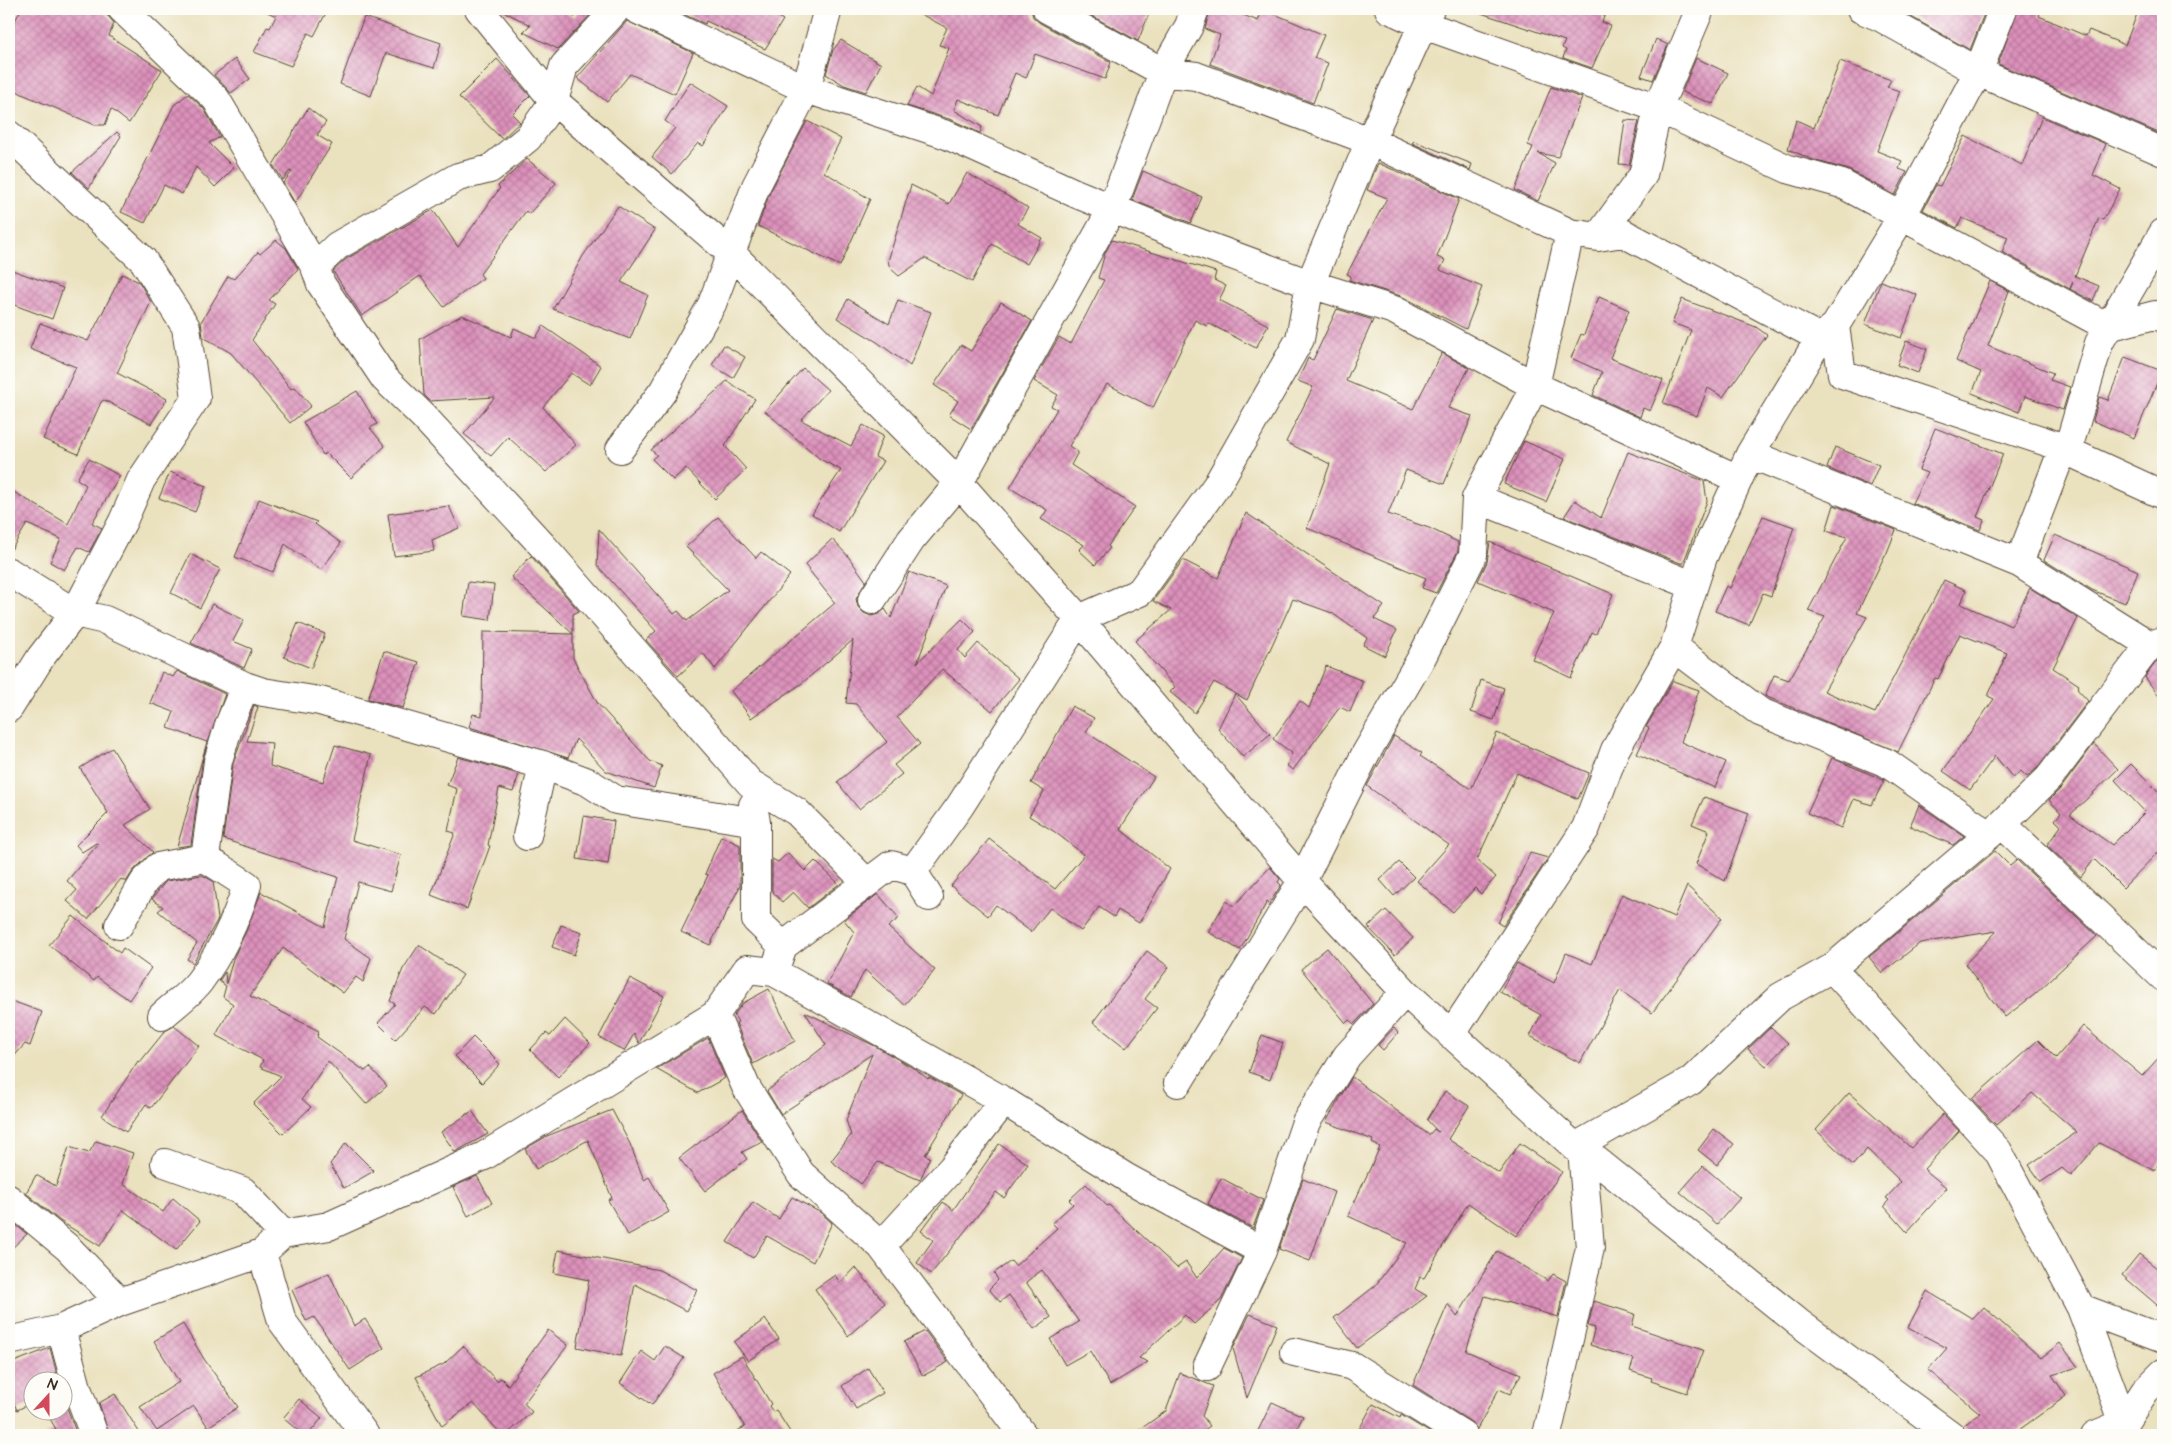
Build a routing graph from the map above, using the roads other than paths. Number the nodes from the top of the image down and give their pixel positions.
1 (122, 9) edge
2 (479, 9) edge
3 (612, 9) edge
4 (636, 9) edge
5 (828, 9) edge
6 (1047, 9) edge
7 (1195, 9) edge
8 (1389, 9) edge
9 (1700, 9) edge
10 (1861, 9) edge
11 (2003, 9) edge
12 (1427, 17) edge
13 (1163, 72) junction
14 (1978, 72) junction
15 (806, 89) junction
16 (554, 101) junction
17 (1658, 108) junction
18 (9, 135) edge
19 (1370, 141) junction
20 (2163, 152) edge
21 (1112, 209) junction
22 (1901, 218) junction
23 (1570, 233) junction
24 (2163, 233) edge
25 (1598, 236) junction
26 (732, 254) junction
27 (315, 267) junction
28 (1310, 284) junction
29 (2163, 318) edge
30 (2108, 327) junction
31 (1828, 332) junction
32 (1535, 386) junction
33 (620, 449) dead end
34 (2065, 449) junction
35 (1750, 454) junction
36 (1738, 479) junction
37 (959, 483) junction
38 (2163, 495) edge
39 (1476, 498) junction
40 (2019, 563) junction
41 (9, 572) edge
42 (1692, 585) junction
43 (872, 600) dead end
44 (75, 613) junction
45 (1079, 618) junction
46 (2157, 643) edge
47 (1674, 647) junction
48 (245, 686) junction
49 (9, 708) edge
50 (543, 766) junction
51 (750, 784) junction
52 (756, 822) junction
53 (1995, 829) junction
54 (527, 836) dead end
55 (206, 858) junction
56 (913, 871) junction
57 (1302, 881) junction
58 (867, 883) junction
59 (928, 897) dead end
60 (119, 925) dead end
61 (783, 946) junction
62 (1832, 968) junction
63 (774, 972) junction
64 (2163, 977) edge
65 (1405, 992) junction
66 (715, 1015) junction
67 (162, 1016) dead end
68 (1451, 1035) junction
69 (1178, 1083) dead end
70 (1004, 1101) junction
71 (1579, 1148) junction
72 (165, 1163) dead end
73 (9, 1199) edge
74 (283, 1234) junction
75 (880, 1246) junction
76 (1262, 1251) junction
77 (262, 1253) junction
78 (120, 1302) junction
79 (2081, 1308) junction
80 (61, 1328) junction
81 (2163, 1339) edge
82 (9, 1341) edge
83 (1294, 1352) dead end
84 (1206, 1367) dead end
85 (2154, 1382) edge
86 (2129, 1429) edge
87 (94, 1435) edge
88 (366, 1435) edge
89 (1022, 1435) edge
90 (1463, 1435) edge
91 (1547, 1435) edge
92 (1951, 1435) edge
93 (2095, 1435) edge

1 - 27 street
2 - 16 street
3 - 16 street
4 - 15 street
5 - 15 street
6 - 13 street
7 - 13 street
8 - 12 street
9 - 17 street
10 - 14 street
11 - 14 street
12 - 17 street
12 - 19 street
13 - 19 street
13 - 21 street
14 - 20 street
14 - 22 street
15 - 21 street
15 - 26 street
16 - 26 street
16 - 27 street
17 - 22 street
17 - 25 street
18 - 44 street
19 - 23 street
19 - 28 street
21 - 28 street
21 - 37 street
22 - 30 street
22 - 31 street
23 - 25 street
23 - 32 street
24 - 30 street
25 - 31 street
26 - 33 street
26 - 37 street
27 - 51 street
28 - 32 street
28 - 45 street
29 - 30 street
30 - 34 street
31 - 34 street
31 - 35 street
32 - 36 street
32 - 39 street
34 - 38 street
34 - 40 street
35 - 36 street
35 - 40 street
36 - 42 street
37 - 43 street
37 - 45 street
39 - 42 street
39 - 57 street
40 - 46 street
41 - 44 street
42 - 47 street
44 - 48 street
44 - 49 street
45 - 56 street
45 - 57 street
46 - 53 street
47 - 53 street
47 - 68 street
48 - 50 street
48 - 55 street
50 - 52 street
50 - 54 street
51 - 52 street
51 - 58 street
52 - 61 street
53 - 62 street
53 - 64 street
55 - 60 street
55 - 67 street
56 - 58 street
56 - 59 street
57 - 65 street
57 - 69 street
58 - 61 street
61 - 63 street
62 - 71 street
62 - 79 street
63 - 66 street
63 - 70 street
65 - 68 street
65 - 76 street
66 - 74 street
66 - 75 street
68 - 71 street
70 - 75 street
70 - 76 street
71 - 91 street
71 - 92 street
72 - 74 street
73 - 78 street
74 - 77 street
75 - 89 street
76 - 84 street
77 - 78 street
77 - 88 street
78 - 80 street
79 - 81 street
79 - 86 street
80 - 82 street
80 - 87 street
83 - 90 street
85 - 86 street
86 - 93 street

